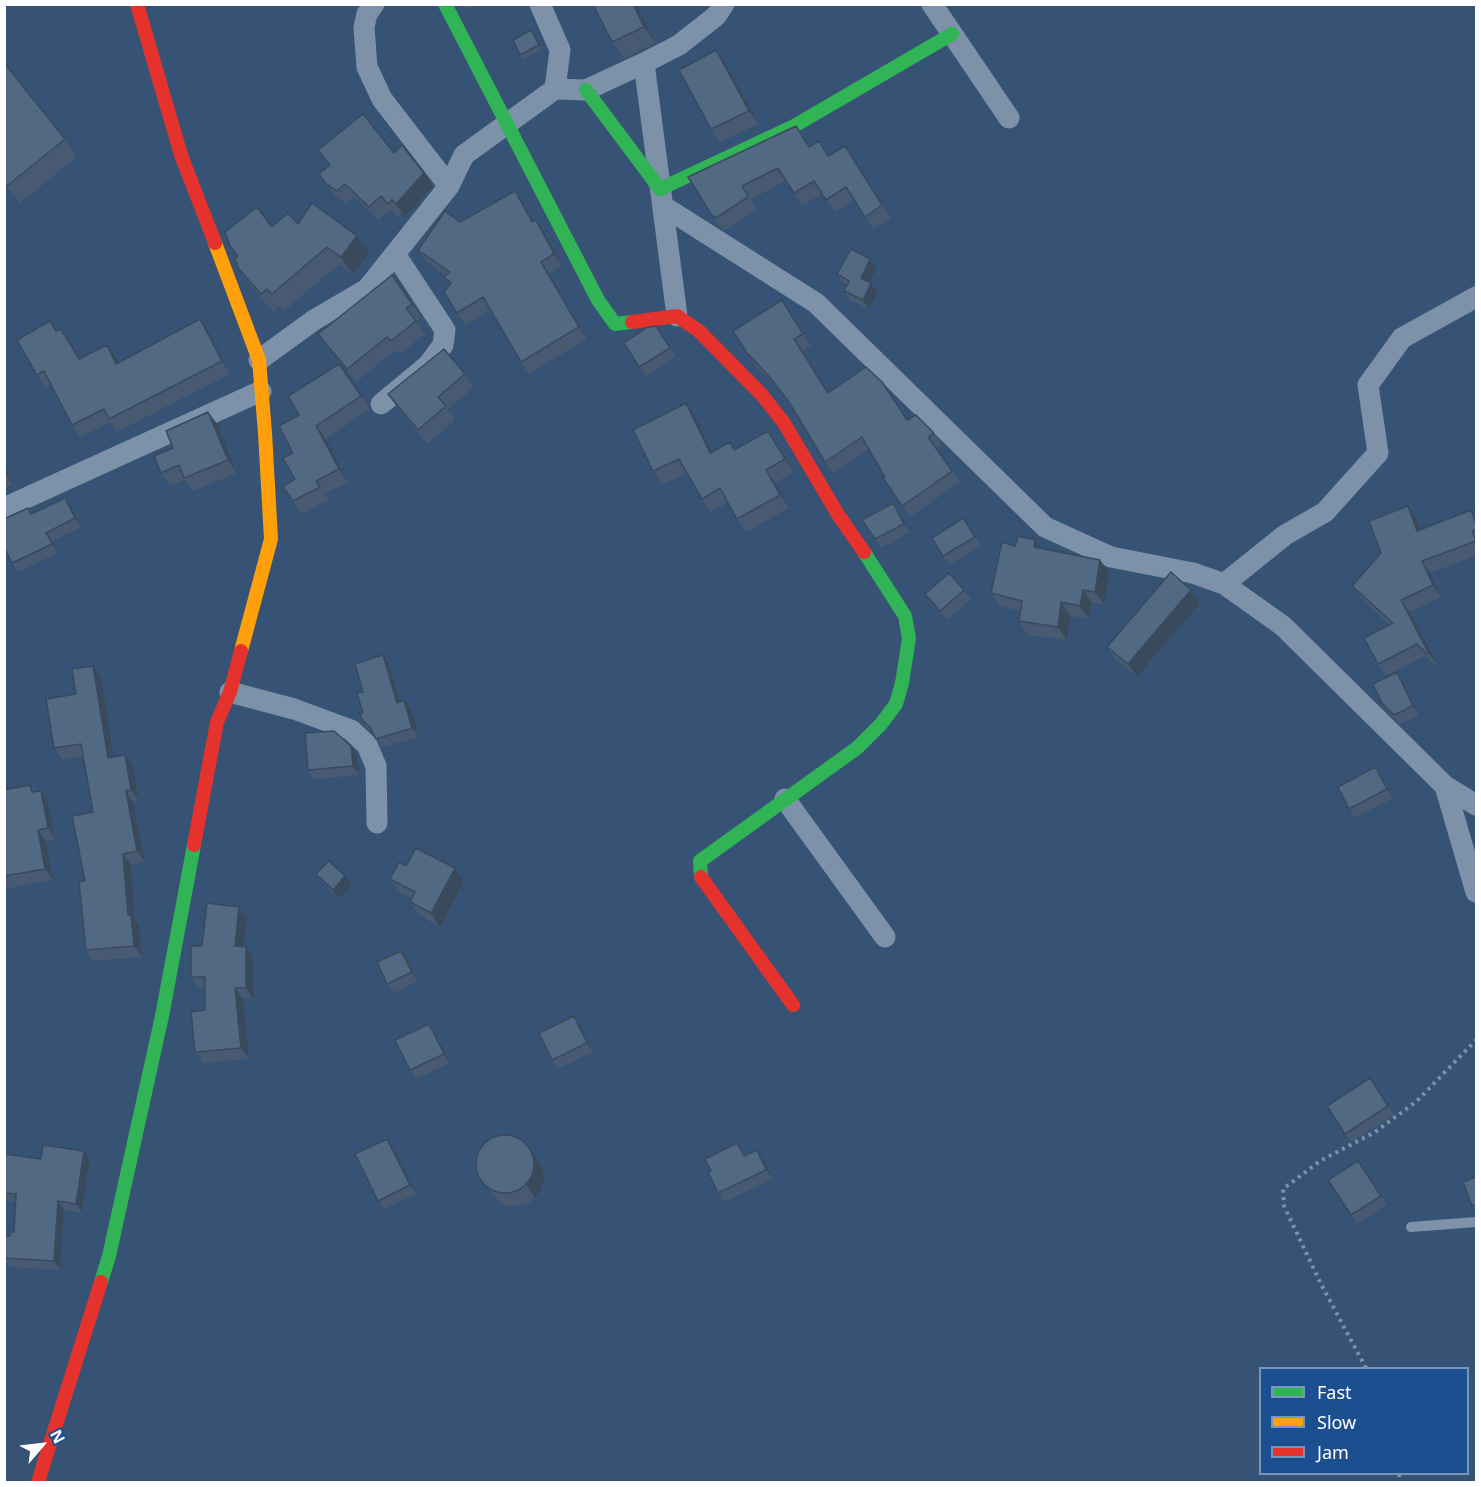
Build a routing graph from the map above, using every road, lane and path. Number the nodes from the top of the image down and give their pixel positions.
1 (137, 4) edge
2 (374, 4) edge
3 (445, 4) edge
4 (540, 4) edge
5 (724, 4) edge
6 (932, 4) edge
7 (952, 34) junction
8 (644, 63) junction
9 (555, 89) junction
10 (586, 90) junction
11 (1009, 118) dead end
12 (505, 123) junction
13 (449, 186) junction
14 (662, 198) junction
15 (395, 254) junction
16 (1476, 297) edge
17 (677, 316) junction
18 (258, 360) junction
19 (261, 391) junction
20 (381, 404) dead end
21 (4, 508) edge
22 (1224, 584) junction
23 (230, 692) junction
24 (1445, 786) junction
25 (785, 799) junction
26 (1476, 805) edge
27 (378, 823) dead end
28 (1476, 892) edge
29 (885, 937) dead end
30 (793, 1005) dead end
31 (1476, 1040) edge
32 (1476, 1222) edge
33 (1411, 1227) dead end
34 (1365, 1367) edge
35 (38, 1482) edge

1 - 18 street
2 - 13 street
3 - 12 street
4 - 9 street
5 - 8 street
6 - 7 street
7 - 11 street
7 - 14 street
8 - 10 street
8 - 14 street
9 - 10 street
9 - 12 street
10 - 14 street
12 - 13 street
12 - 17 street
13 - 15 street
14 - 17 street
14 - 22 street
15 - 18 street
15 - 20 street
16 - 22 street
17 - 25 street
18 - 19 street
19 - 21 street
19 - 23 street
22 - 24 street
23 - 27 street
23 - 35 street
24 - 26 street
24 - 28 street
25 - 29 street
25 - 30 street
31 - 34 path
32 - 33 lane

